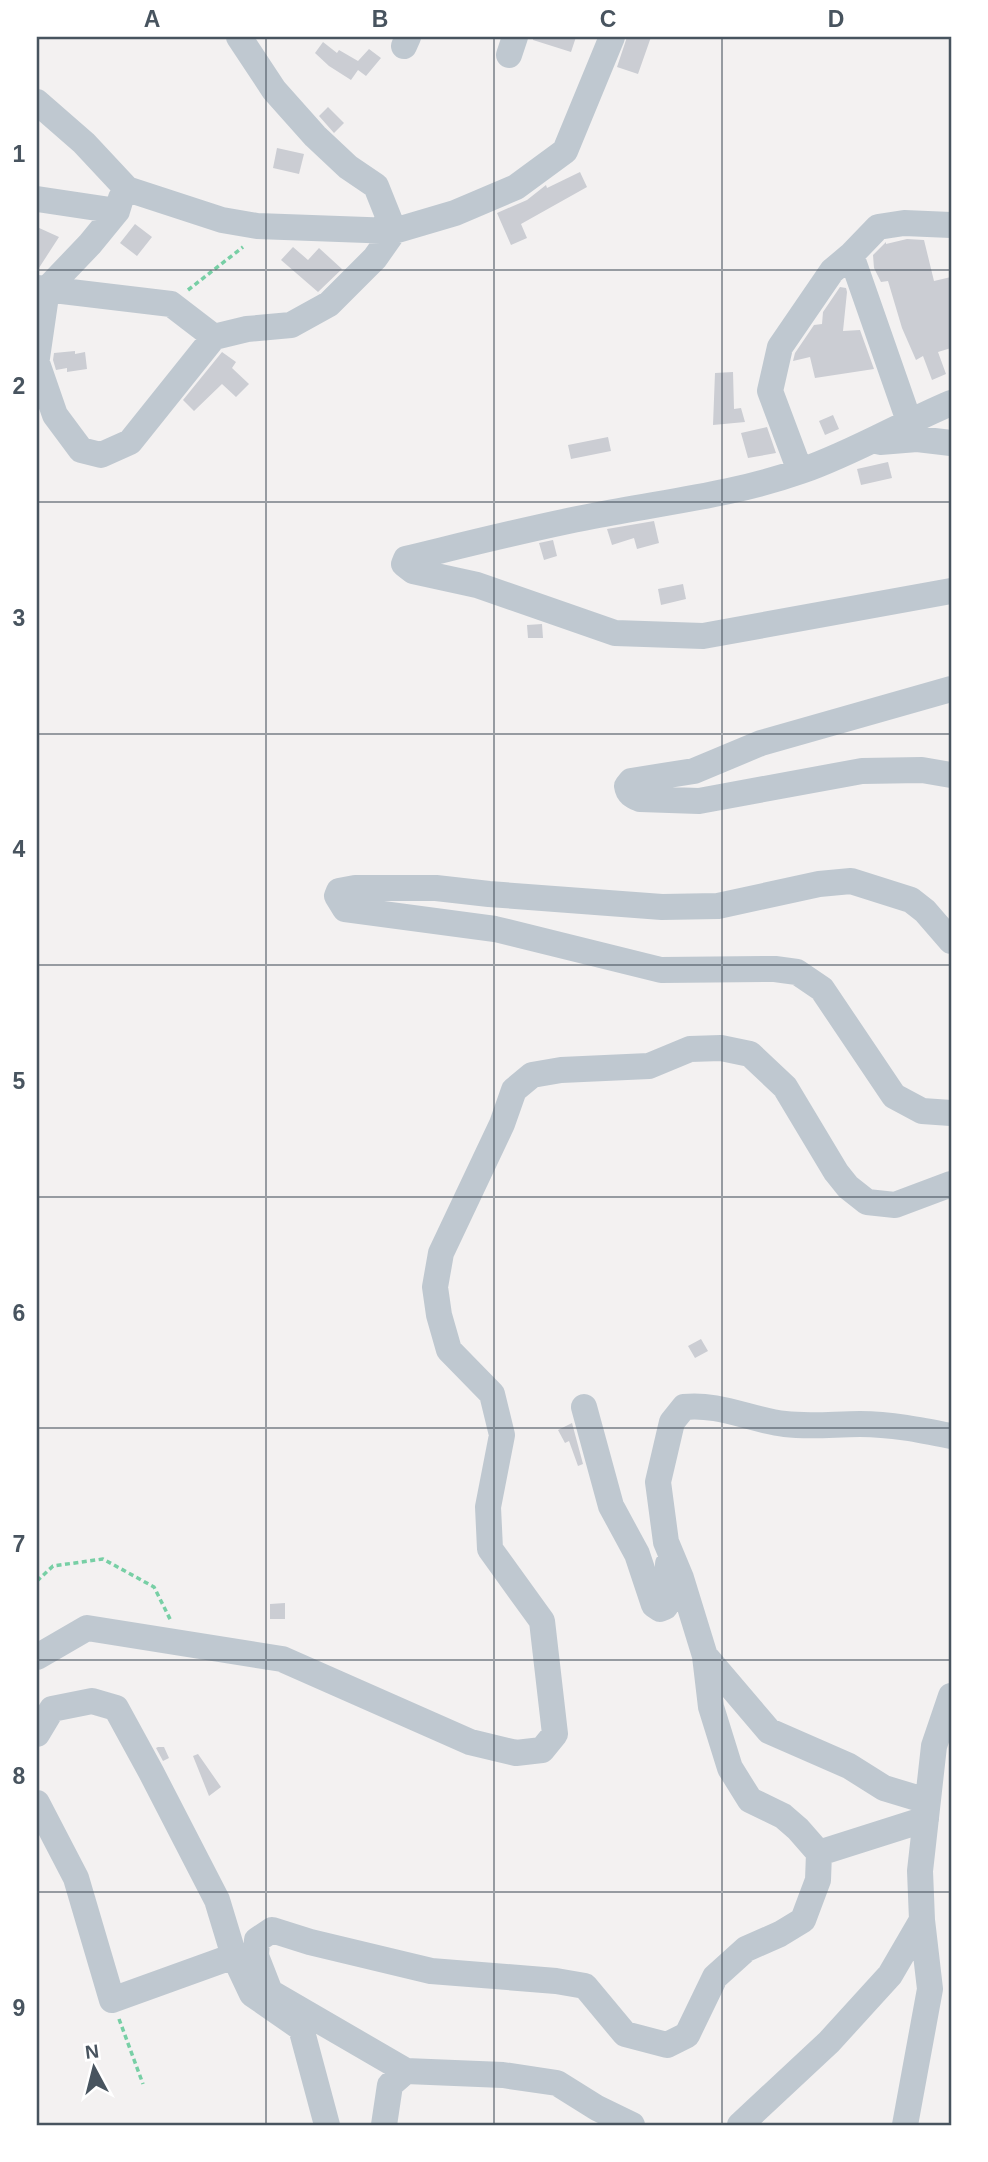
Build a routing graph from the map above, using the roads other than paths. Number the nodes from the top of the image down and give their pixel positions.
1 (239, 37) edge
2 (612, 37) edge
3 (37, 102) edge
4 (37, 199) edge
5 (122, 200) junction
6 (394, 231) junction
7 (949, 232) edge
8 (851, 255) junction
9 (42, 289) edge
10 (214, 337) junction
11 (37, 360) edge
12 (951, 403) edge
13 (909, 421) junction
14 (865, 443) junction
15 (951, 443) edge
16 (800, 471) junction
17 (951, 591) edge
18 (951, 689) edge
19 (951, 775) edge
20 (951, 941) edge
21 (951, 1113) edge
22 (951, 1184) edge
23 (584, 1407) dead end
24 (951, 1436) edge
25 (666, 1542) junction
26 (705, 1656) junction
27 (37, 1657) edge
28 (951, 1696) edge
29 (37, 1734) edge
30 (37, 1803) edge
31 (927, 1810) junction
32 (819, 1853) junction
33 (922, 1920) junction
34 (234, 1956) junction
35 (306, 2022) junction
36 (406, 2071) junction
37 (625, 2124) edge
38 (327, 2125) edge
39 (384, 2125) edge
40 (740, 2125) edge
41 (905, 2125) edge

1 - 6 street
2 - 6 street
3 - 5 street
4 - 5 street
5 - 6 street
5 - 9 street
6 - 10 street
7 - 8 street
8 - 13 street
8 - 16 street
9 - 10 street
9 - 11 street
10 - 11 street
12 - 13 street
13 - 14 street
14 - 15 street
14 - 16 street
16 - 17 street
18 - 19 street
20 - 21 street
22 - 27 street
23 - 25 street
24 - 25 street
25 - 26 street
26 - 31 street
26 - 32 street
28 - 31 street
29 - 34 street
30 - 34 street
31 - 32 street
31 - 33 street
32 - 35 street
33 - 40 street
33 - 41 street
34 - 35 street
35 - 36 street
35 - 38 street
36 - 37 street
36 - 39 street

